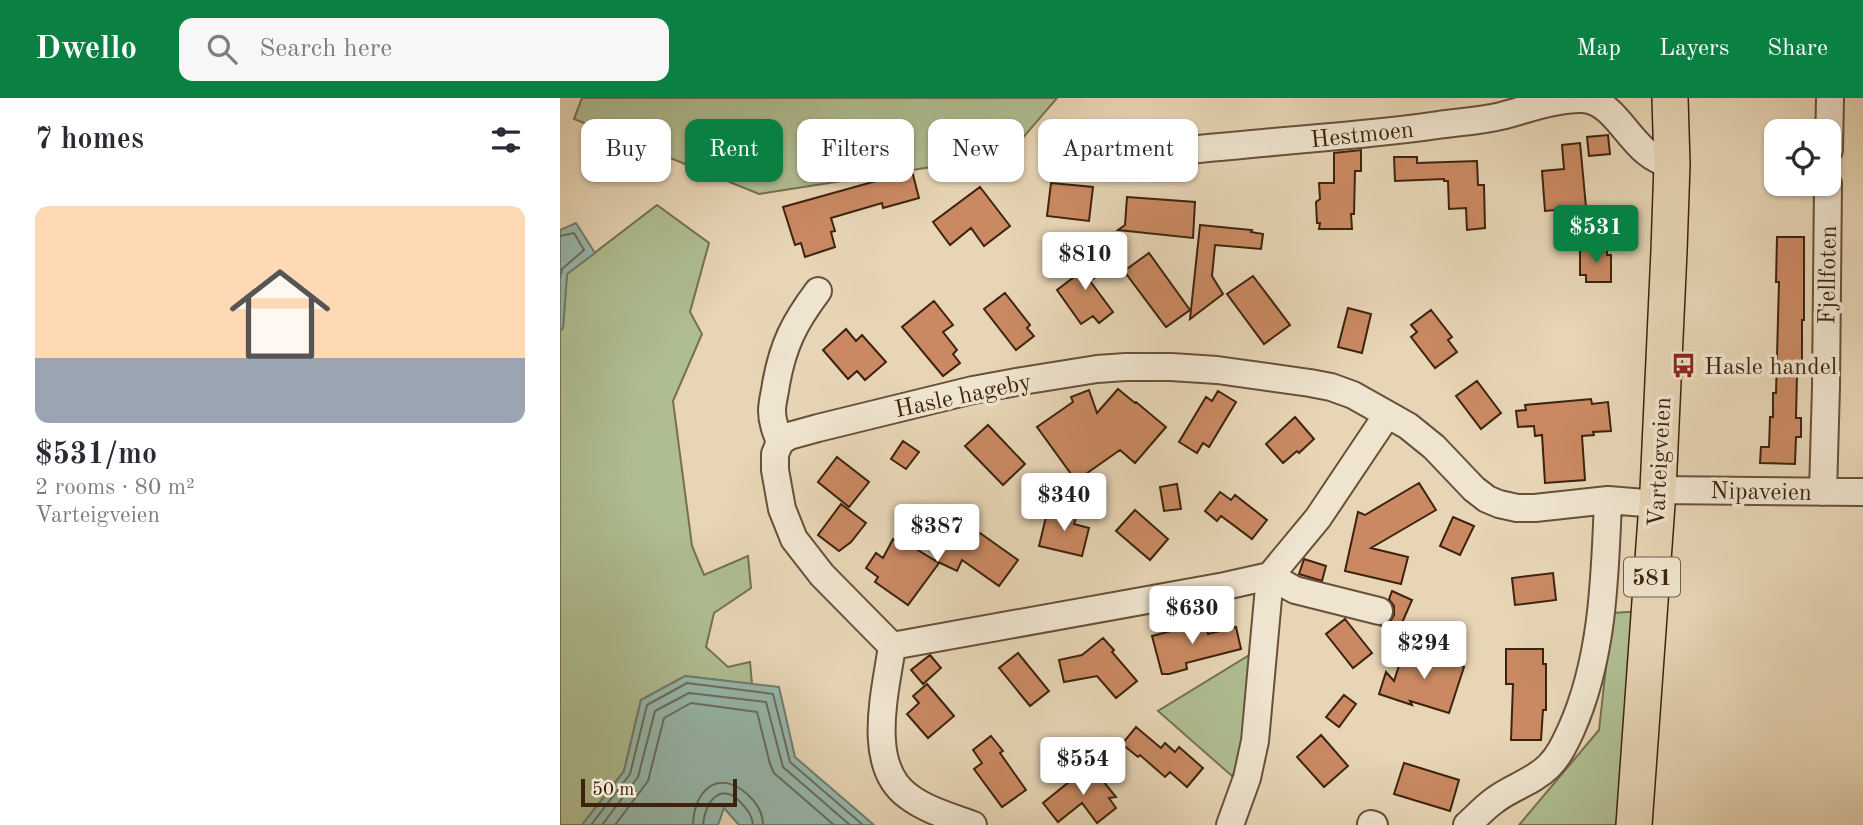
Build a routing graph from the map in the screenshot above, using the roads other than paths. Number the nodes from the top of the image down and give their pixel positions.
1 (1670, 98) edge
2 (1830, 98) edge
3 (1830, 119) edge
4 (1198, 149) edge
5 (1671, 164) junction
6 (1828, 196) edge
7 (818, 291) dead end
8 (1387, 415) junction
9 (780, 442) junction
10 (1823, 492) junction
11 (1863, 492) edge
12 (1658, 497) junction
13 (1608, 500) junction
14 (1270, 576) junction
15 (1379, 611) dead end
16 (892, 646) junction
17 (972, 825) edge
18 (1230, 825) edge
19 (1467, 825) edge
20 (1634, 825) edge

1 - 5 main road, Varteigveien / 581
2 - 3 street
4 - 5 street, Hestmoen
5 - 12 main road, Varteigveien / 581
6 - 10 street, Fjellfoten
7 - 9 street
8 - 9 street, Hasle hageby
8 - 13 street, Hasle hageby
8 - 14 street
9 - 16 street
10 - 11 street, Nipaveien
10 - 12 street, Nipaveien
12 - 13 street, Hasle hageby
12 - 20 main road, Varteigveien / 581
13 - 19 street
14 - 15 street
14 - 16 street
14 - 18 street
16 - 17 street

